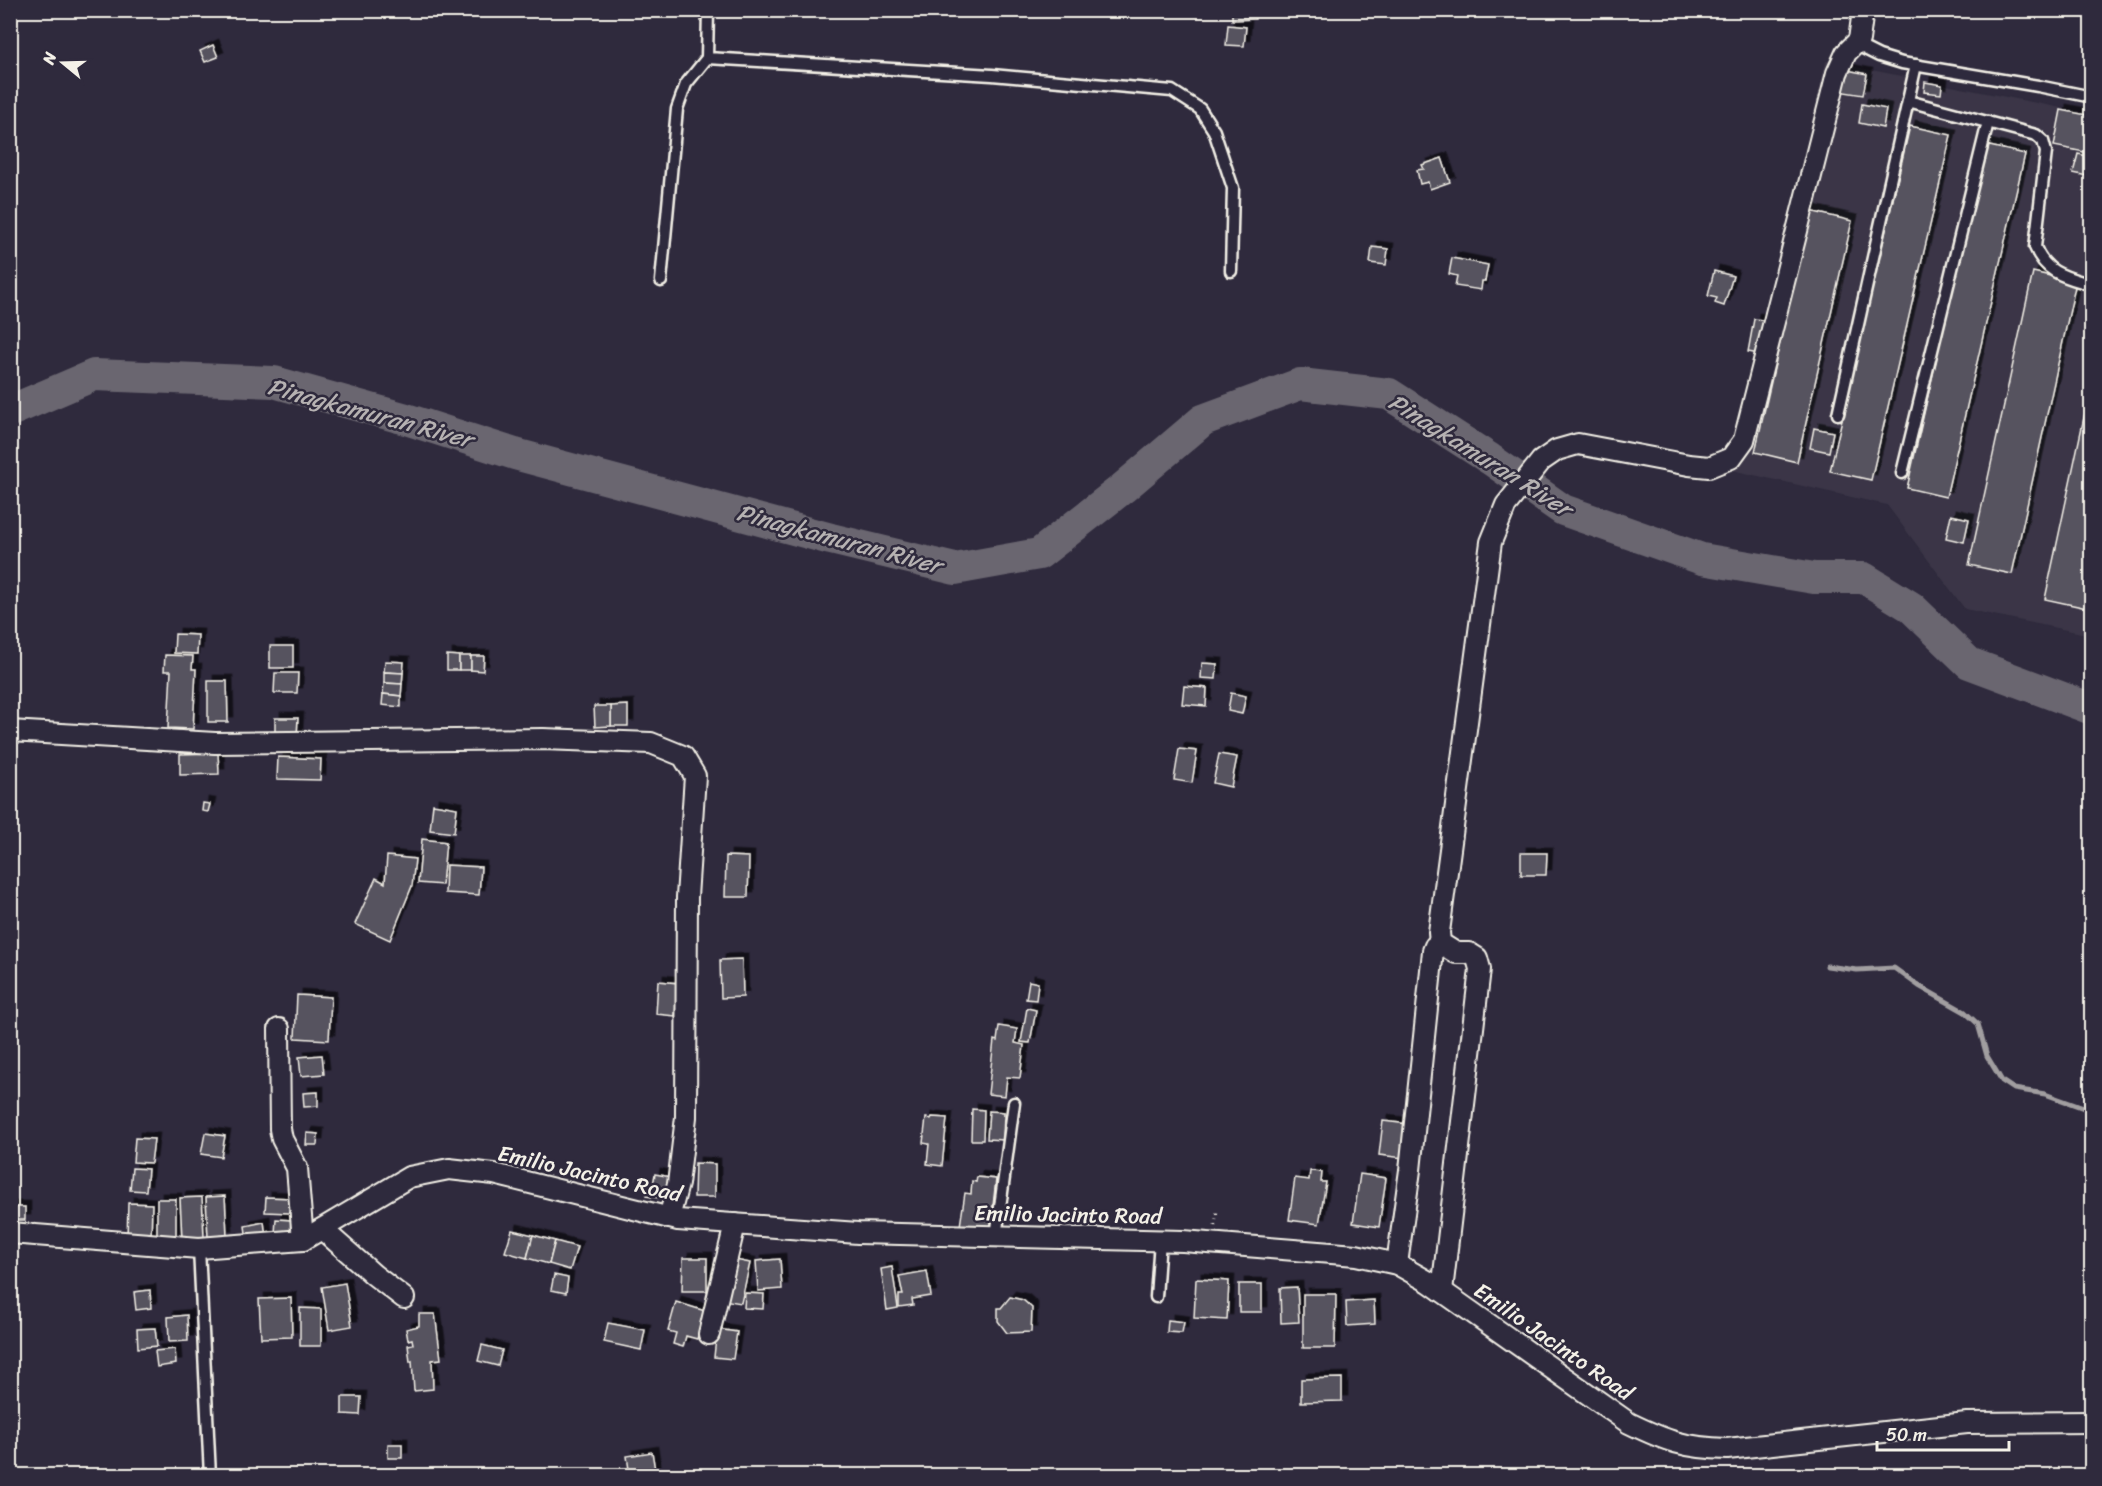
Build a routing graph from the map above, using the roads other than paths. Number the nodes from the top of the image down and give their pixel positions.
1 (708, 10) edge
2 (1863, 10) edge
3 (1859, 40) junction
4 (706, 58) junction
5 (1916, 65) junction
6 (2091, 97) edge
7 (1908, 101) junction
8 (1988, 122) junction
9 (1231, 271) dead end
10 (661, 281) dead end
11 (2091, 285) edge
12 (1838, 414) dead end
13 (1902, 473) dead end
14 (10, 731) edge
15 (1440, 943) junction
16 (279, 1029) dead end
17 (1014, 1103) dead end
18 (669, 1218) junction
19 (735, 1224) junction
20 (322, 1229) junction
21 (10, 1233) edge
22 (996, 1237) junction
23 (303, 1240) junction
24 (1160, 1240) junction
25 (199, 1248) junction
26 (1397, 1264) junction
27 (1442, 1292) junction
28 (1156, 1297) dead end
29 (404, 1298) dead end
30 (709, 1334) dead end
31 (2091, 1422) edge
32 (210, 1476) edge

1 - 4 lane
2 - 3 street
3 - 5 lane
3 - 15 street
4 - 9 lane
4 - 10 lane
5 - 6 lane
5 - 7 lane
7 - 8 lane
7 - 12 lane
8 - 11 lane
8 - 13 lane
14 - 18 street
15 - 26 street
15 - 27 street
16 - 23 street
17 - 22 lane
18 - 19 street, Emilio Jacinto Road
18 - 20 street, Emilio Jacinto Road
19 - 22 street, Emilio Jacinto Road
19 - 30 street
20 - 23 street, Emilio Jacinto Road
20 - 29 street
21 - 25 street, Emilio Jacinto Road
22 - 24 street, Emilio Jacinto Road
23 - 25 street, Emilio Jacinto Road
24 - 26 street, Emilio Jacinto Road
24 - 28 lane
25 - 32 lane
26 - 27 street, Emilio Jacinto Road
27 - 31 street, Emilio Jacinto Road

